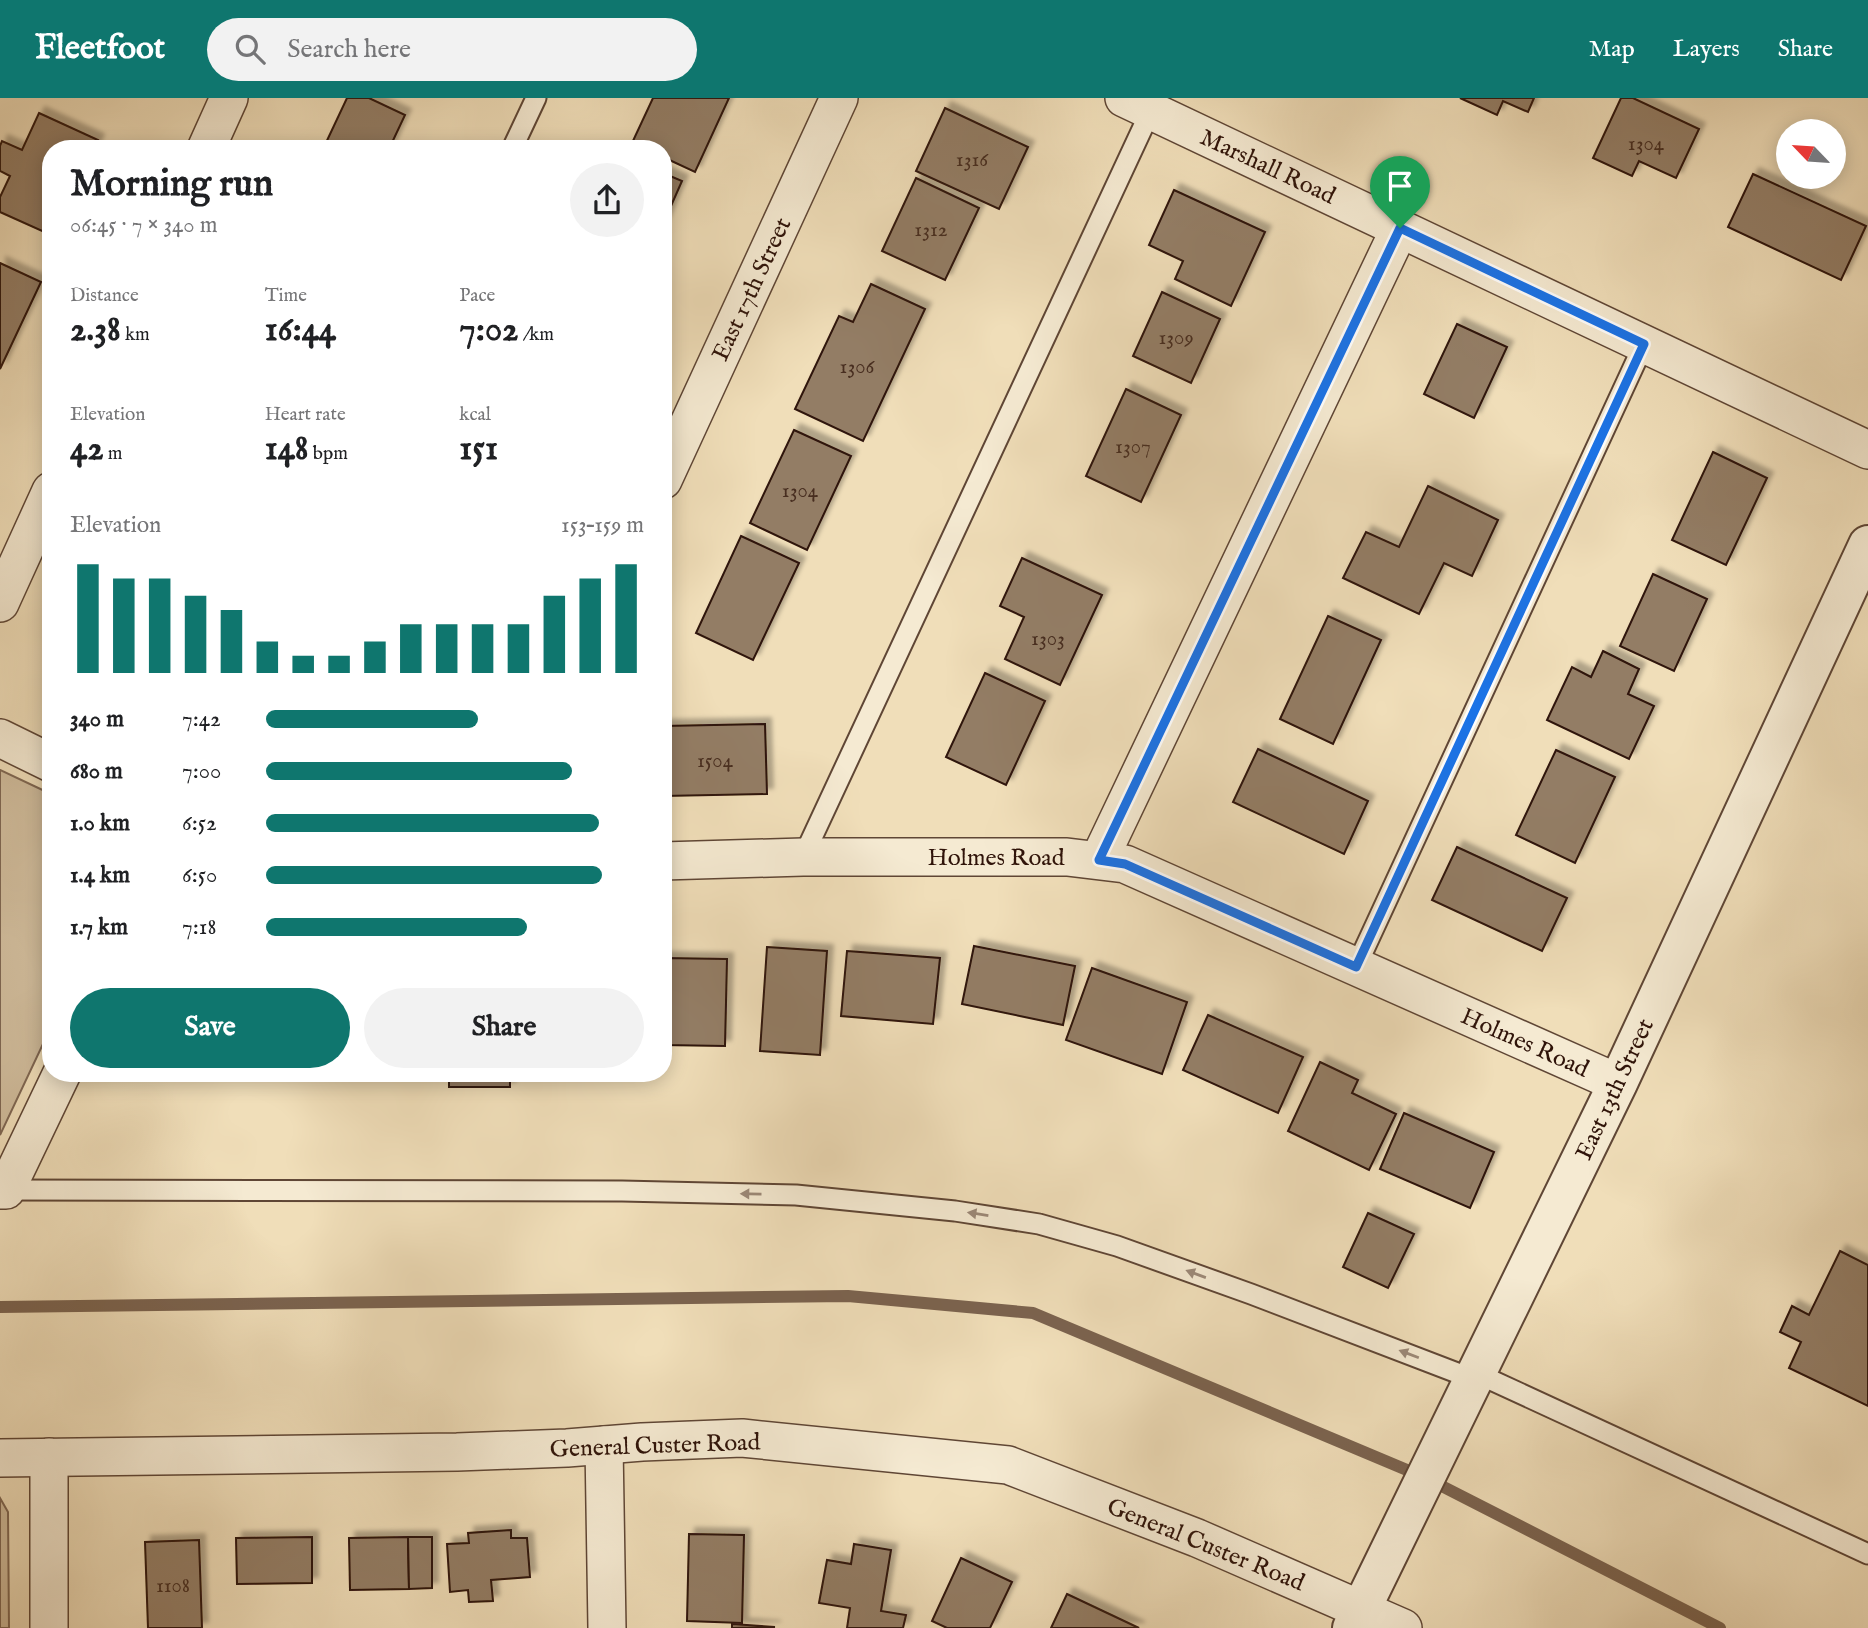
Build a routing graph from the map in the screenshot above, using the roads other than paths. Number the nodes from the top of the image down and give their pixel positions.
1 (229, 98) edge
2 (536, 98) edge
3 (839, 98) edge
4 (1138, 104) edge
5 (210, 140) edge
6 (516, 140) edge
7 (1400, 228) junction
8 (1644, 344) junction
9 (1868, 450) edge
10 (672, 460) edge
11 (42, 511) edge
12 (1868, 545) edge
13 (0, 603) edge
14 (0, 738) edge
15 (42, 759) edge
16 (803, 857) junction
17 (1099, 860) junction
18 (672, 861) edge
19 (1356, 967) junction
20 (57, 1082) edge
21 (1618, 1083) junction
22 (3, 1190) edge
23 (1471, 1382) junction
24 (604, 1445) junction
25 (50, 1457) junction
26 (0, 1458) edge
27 (1868, 1554) edge
28 (1357, 1619) edge
29 (49, 1628) edge
30 (607, 1628) edge
31 (1403, 1628) edge

1 - 5 street
2 - 6 lane
3 - 10 street, East 17th Street
4 - 7 street, Marshall Road
4 - 16 lane
7 - 8 street, Marshall Road
7 - 17 street
8 - 9 street, Marshall Road
8 - 19 lane
11 - 13 street
12 - 21 street, East 13th Street
14 - 15 street
16 - 17 street, Holmes Road
16 - 18 street, Holmes Road
17 - 19 street, Holmes Road
19 - 21 street, Holmes Road
20 - 22 street
21 - 23 street, East 13th Street
23 -> 22 lane
23 - 27 lane
23 - 28 street, East 13th Street
24 - 25 street, General Custer Road
24 - 28 street, General Custer Road
24 - 30 street
25 - 26 street, General Custer Road
25 - 29 street
28 - 31 street, General Custer Road

